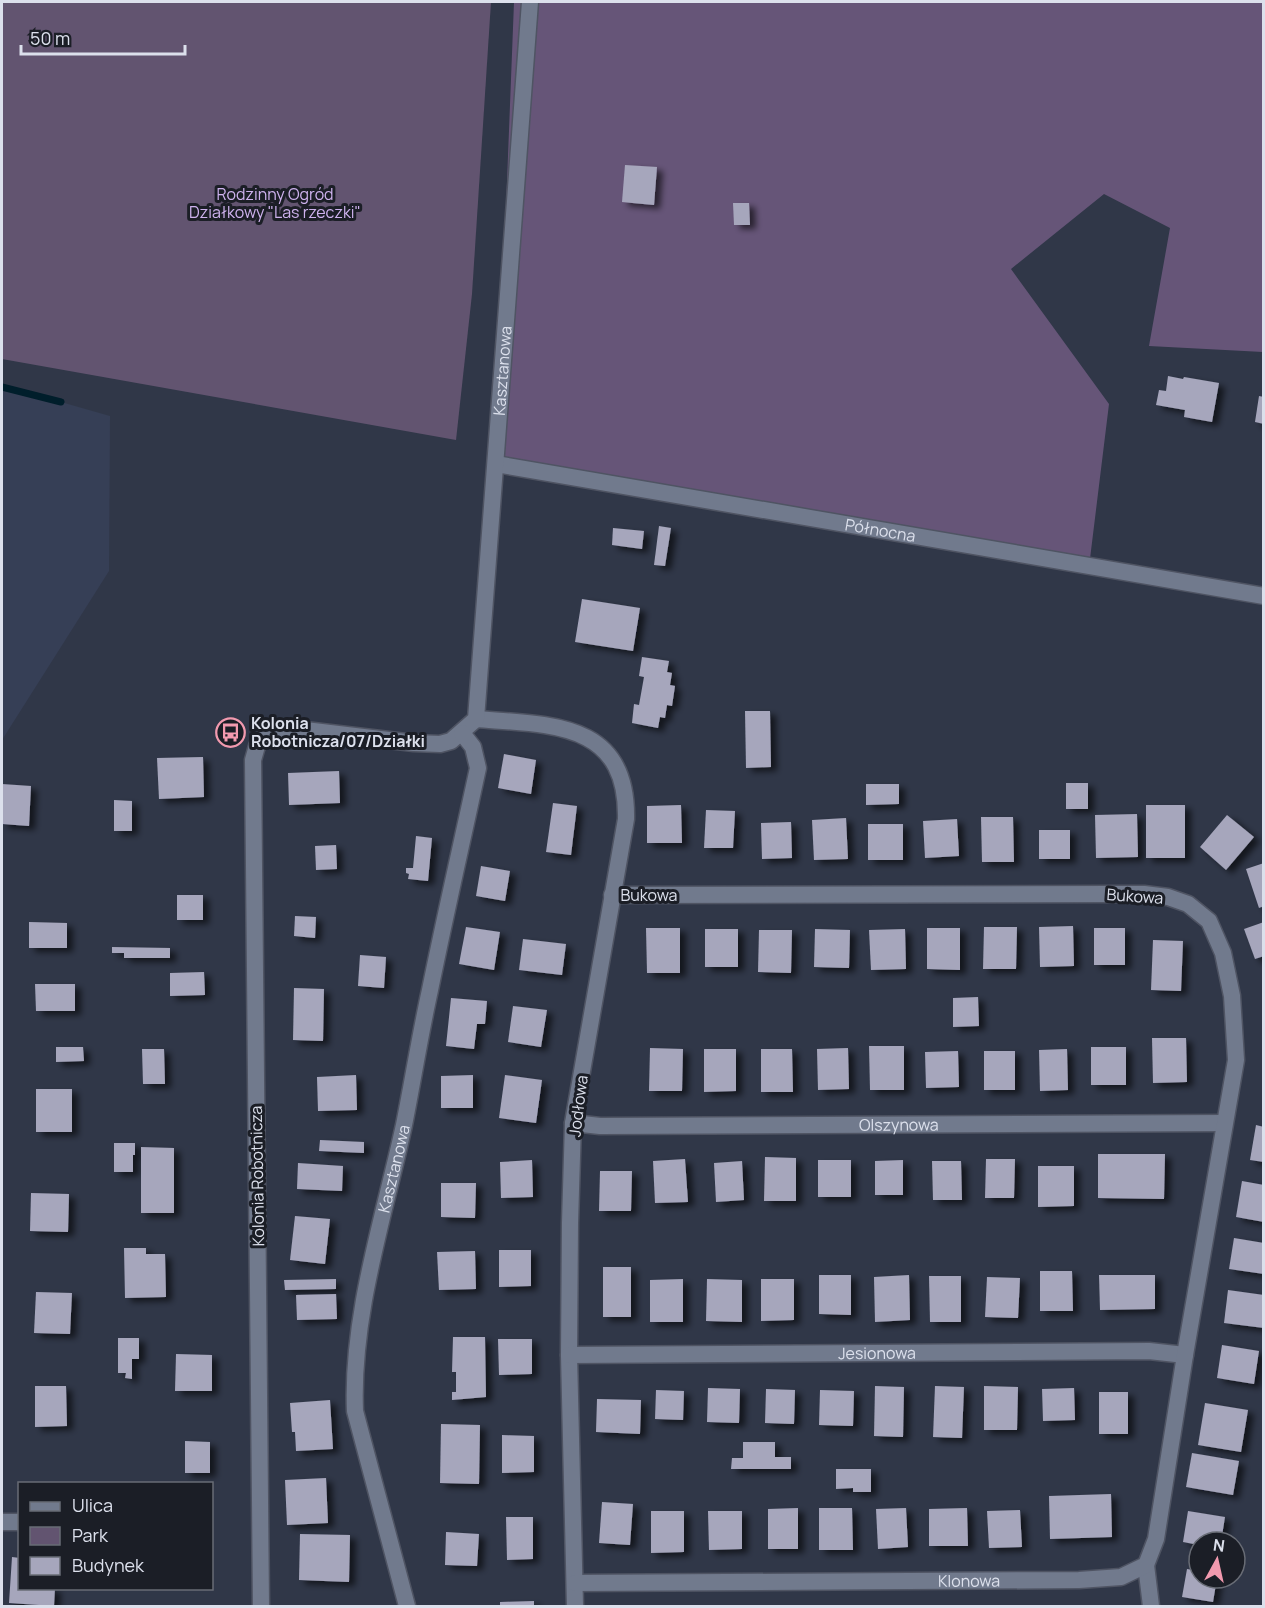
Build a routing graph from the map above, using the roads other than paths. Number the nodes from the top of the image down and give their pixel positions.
1 (531, 2) edge
2 (496, 464) junction
3 (1263, 596) edge
4 (476, 719) junction
5 (462, 733) junction
6 (612, 895) junction
7 (573, 1122) junction
8 (1224, 1123) junction
9 (569, 1355) junction
10 (1185, 1355) junction
11 (2, 1522) edge
12 (18, 1522) edge
13 (1146, 1565) junction
14 (575, 1583) junction
15 (261, 1606) edge
16 (407, 1606) edge
17 (575, 1606) edge
18 (1151, 1606) edge

1 - 2 street, Kasztanowa
2 - 3 street, Północna
2 - 4 street, Kasztanowa
4 - 5 street
4 - 6 street, Jodłowa
5 - 15 street, Kolonia Robotnicza
5 - 16 street, Kasztanowa
6 - 7 street, Jodłowa
6 - 8 street, Bukowa
7 - 8 street, Olszynowa
7 - 9 street, Jodłowa
8 - 10 street, Bukowa
9 - 10 street, Jesionowa
9 - 14 street, Jodłowa
10 - 13 street
11 - 12 street
13 - 14 street, Klonowa
13 - 18 street
14 - 17 street, Jodłowa

